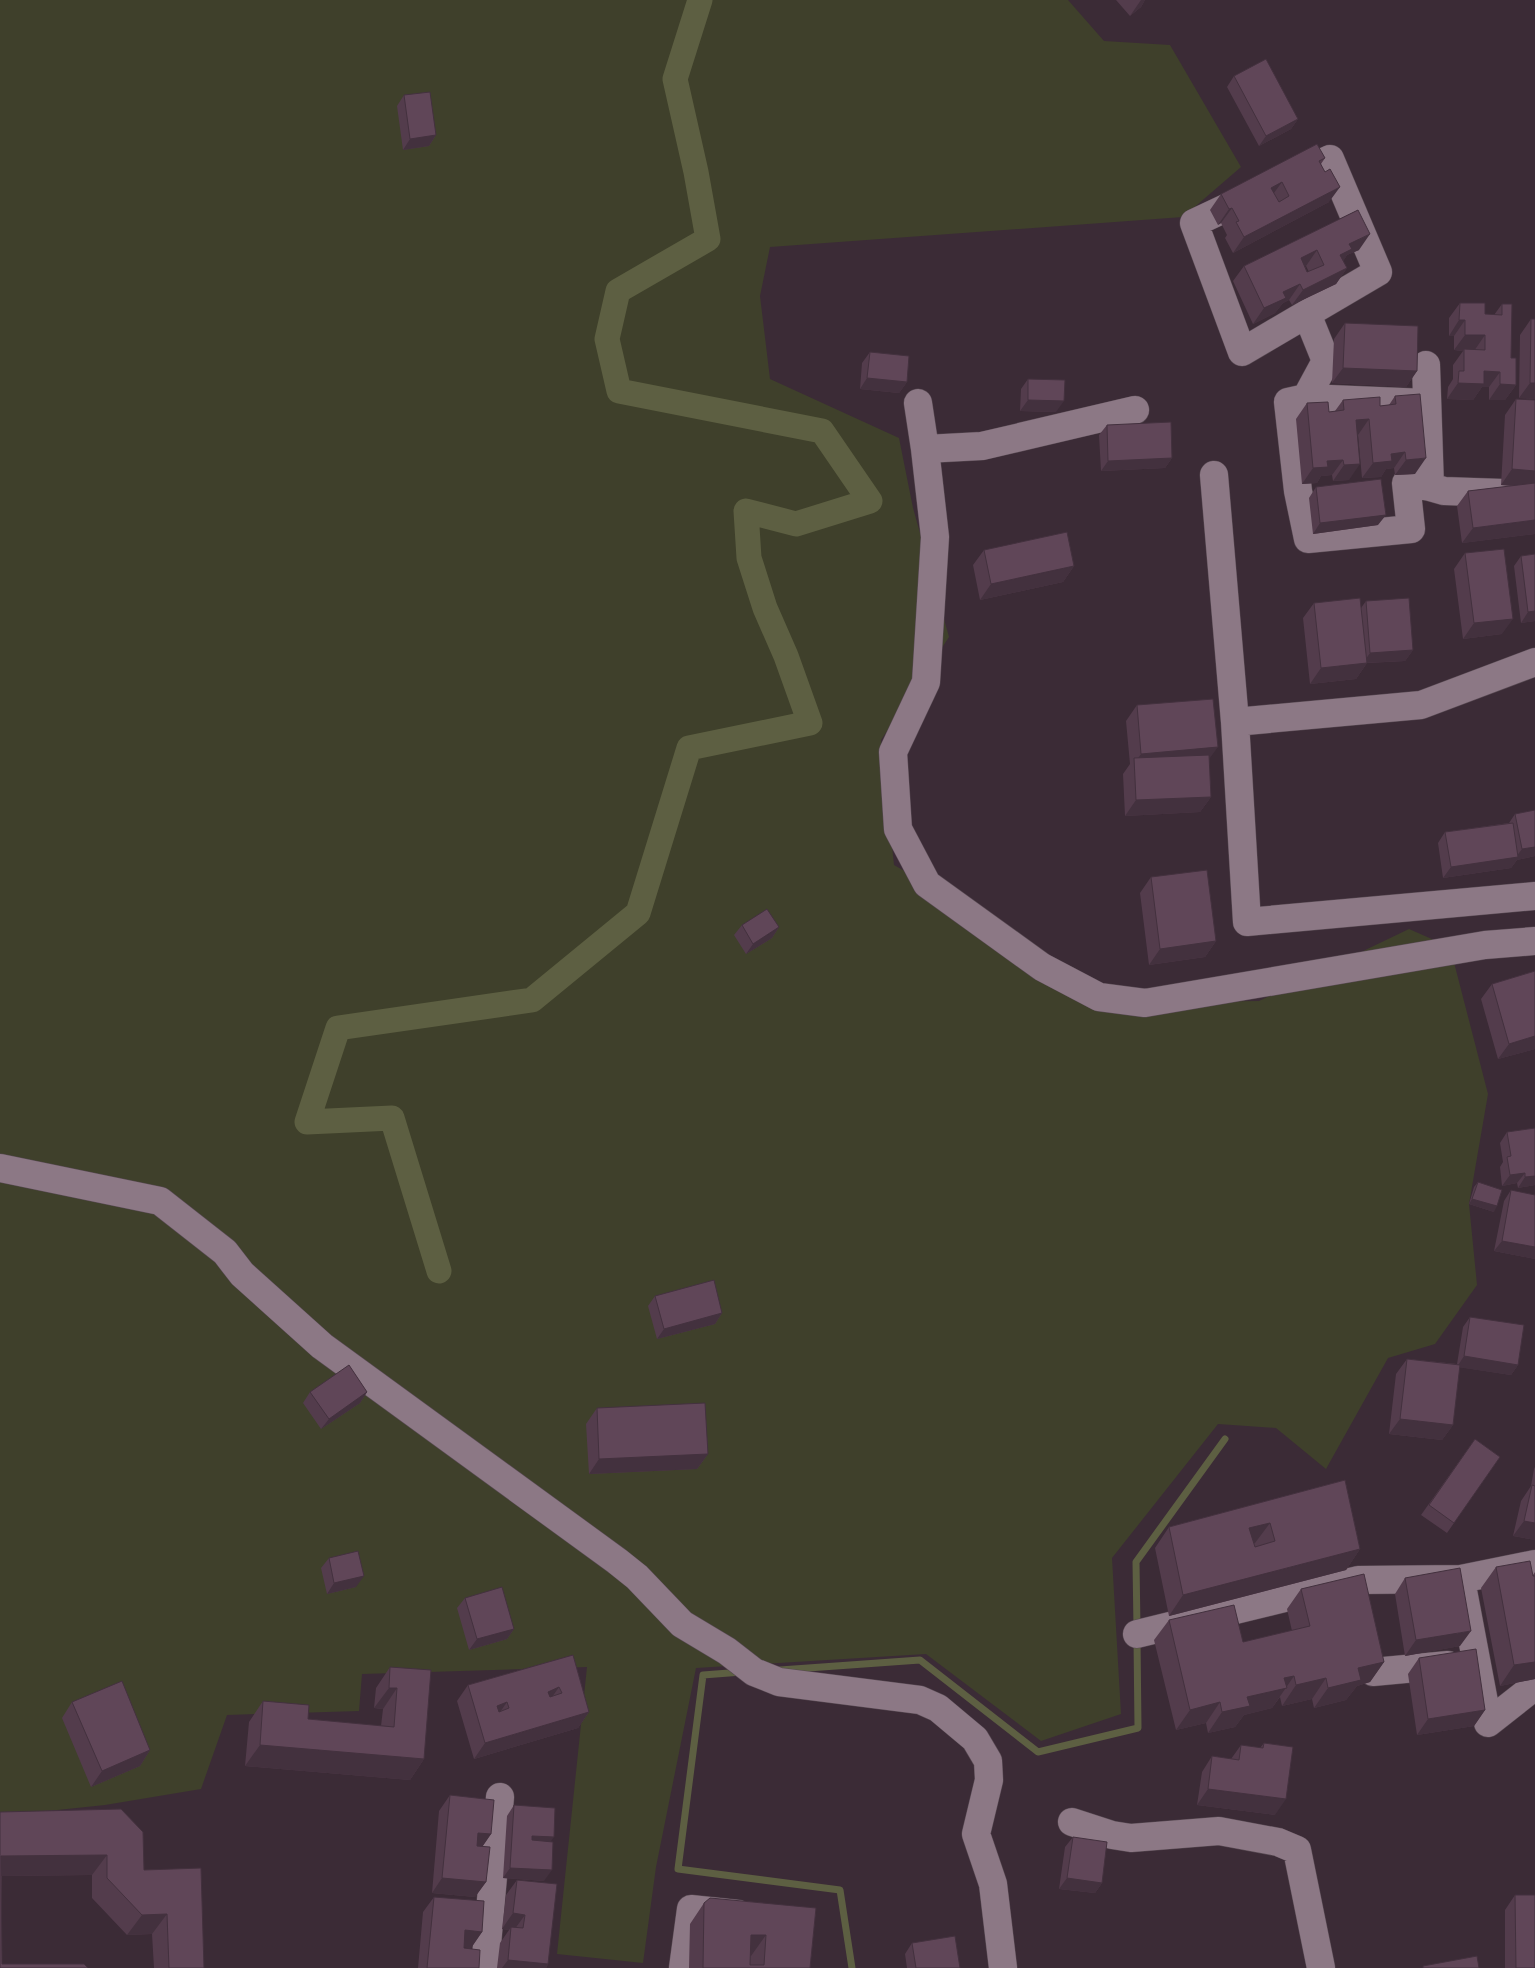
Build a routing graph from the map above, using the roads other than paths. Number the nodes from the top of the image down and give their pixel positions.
1 (1307, 314) junction
2 (1426, 365) dead end
3 (1306, 398) junction
4 (918, 403) dead end
5 (1427, 403) junction
6 (1135, 410) dead end
7 (925, 449) junction
8 (1214, 475) dead end
9 (1377, 485) edge
10 (1418, 485) junction
11 (1328, 489) edge
12 (1298, 491) junction
13 (1535, 494) edge
14 (1535, 662) edge
15 (1235, 722) junction
16 (1535, 896) edge
17 (1535, 941) edge
18 (0, 1168) edge
19 (1535, 1564) edge
20 (1461, 1578) junction
21 (1137, 1634) dead end
22 (1477, 1662) junction
23 (1373, 1672) edge
24 (1535, 1686) edge
25 (500, 1797) dead end
26 (1072, 1822) dead end
27 (767, 1918) edge
28 (486, 1968) edge
29 (684, 1968) edge
30 (1003, 1968) edge
31 (1321, 1968) edge

1 - 1 street
1 - 3 street
2 - 5 street
3 - 5 street
3 - 12 street
4 - 7 street
5 - 10 street
6 - 7 street
7 - 17 street
8 - 15 street
9 - 10 street
10 - 12 street
10 - 13 street
11 - 12 street
14 - 15 street
15 - 16 street
18 - 30 street
19 - 20 street
20 - 21 street
20 - 22 street
22 - 23 street
22 - 24 street
25 - 28 street
26 - 31 street
27 - 29 street

